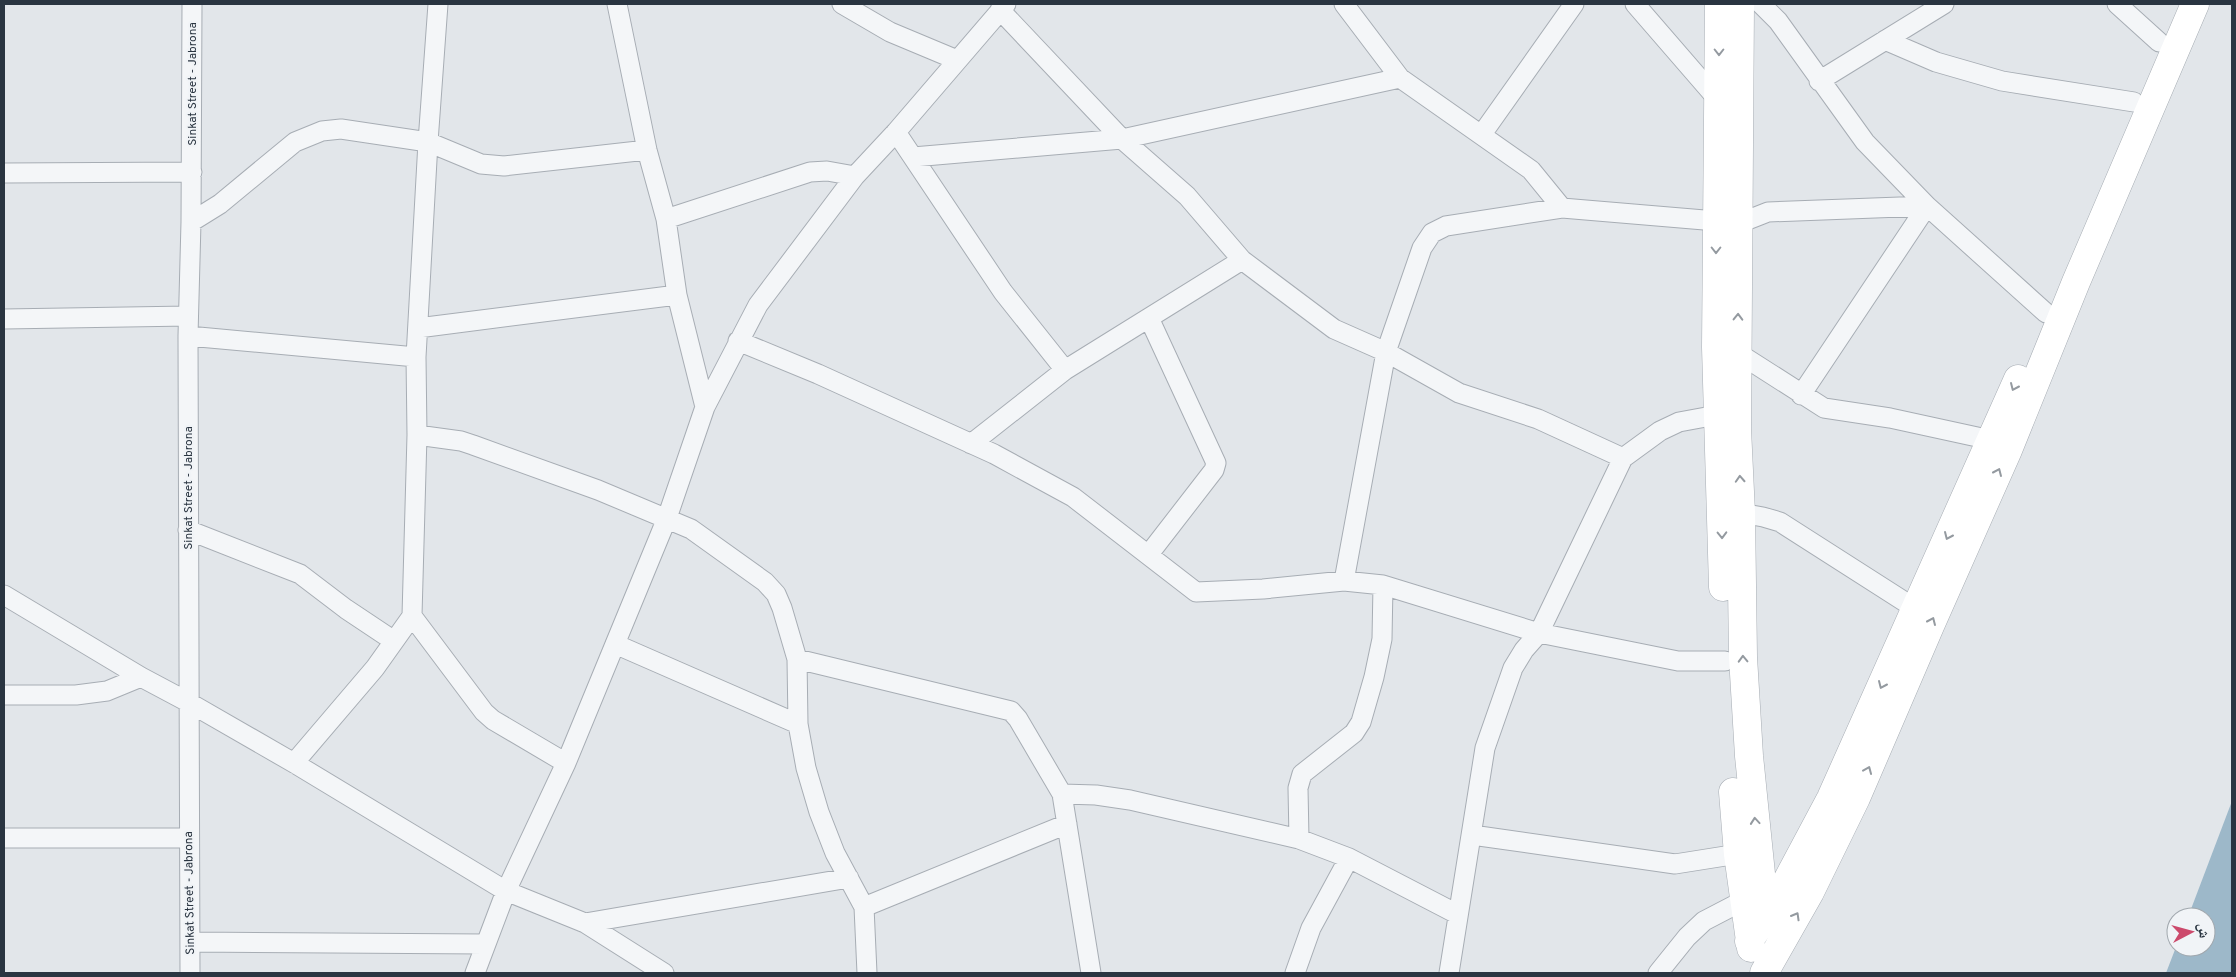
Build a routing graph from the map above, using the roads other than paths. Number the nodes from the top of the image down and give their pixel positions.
1 (192, 4) edge
2 (438, 4) edge
3 (619, 4) edge
4 (842, 4) edge
5 (1344, 4) edge
6 (1574, 4) edge
7 (1635, 4) edge
8 (1719, 4) edge
9 (1740, 4) edge
10 (1762, 4) edge
11 (1944, 4) edge
12 (2117, 4) edge
13 (2175, 4) edge
14 (2195, 4) edge
15 (1003, 7) edge
16 (1885, 40) junction
17 (2159, 42) junction
18 (957, 60) junction
19 (1400, 78) junction
20 (1819, 80) junction
21 (1719, 100) junction
22 (2134, 102) junction
23 (896, 132) junction
24 (1482, 134) junction
25 (1122, 138) junction
26 (428, 142) junction
27 (647, 150) junction
28 (913, 157) junction
29 (192, 172) junction
30 (4, 173) edge
31 (855, 176) junction
32 (1927, 206) junction
33 (1562, 208) junction
34 (666, 219) junction
35 (191, 222) junction
36 (1728, 222) junction
37 (1242, 260) junction
38 (677, 295) junction
39 (2046, 313) junction
40 (188, 316) junction
41 (1149, 318) junction
42 (4, 319) edge
43 (418, 328) junction
44 (188, 336) junction
45 (738, 341) junction
46 (1386, 352) junction
47 (1738, 353) junction
48 (416, 357) junction
49 (1065, 370) junction
50 (1801, 395) junction
51 (705, 407) junction
52 (1717, 415) junction
53 (417, 435) junction
54 (1990, 440) junction
55 (971, 444) junction
56 (1623, 458) junction
57 (1741, 513) junction
58 (667, 518) junction
59 (188, 530) junction
60 (1149, 554) junction
61 (1344, 581) junction
62 (1383, 584) junction
63 (4, 595) edge
64 (1916, 609) junction
65 (412, 616) junction
66 (1538, 633) junction
67 (394, 640) junction
68 (615, 644) junction
69 (797, 659) junction
70 (1725, 661) junction
71 (141, 678) junction
72 (4, 695) edge
73 (188, 702) junction
74 (798, 724) junction
75 (294, 763) junction
76 (566, 763) junction
77 (1062, 794) junction
78 (1066, 824) junction
79 (1472, 835) junction
80 (4, 838) edge
81 (189, 838) junction
82 (1299, 839) junction
83 (1803, 850) junction
84 (1748, 855) junction
85 (1349, 858) junction
86 (849, 878) junction
87 (506, 891) junction
88 (1753, 896) junction
89 (864, 907) junction
90 (1457, 914) junction
91 (1765, 918) junction
92 (585, 923) junction
93 (1750, 941) junction
94 (190, 942) junction
95 (484, 944) junction
96 (1767, 969) edge
97 (190, 973) edge
98 (474, 973) edge
99 (664, 973) edge
100 (867, 973) edge
101 (1091, 973) edge
102 (1295, 973) edge
103 (1449, 973) edge
104 (1658, 973) edge

1 - 29 street, Sinkat Street - Jabrona
2 - 26 street
3 - 27 street
4 - 18 street
5 - 19 street
6 - 24 street
7 - 21 street
8 -> 21 street
9 - 36 street
10 - 20 street
11 - 16 street
12 - 17 street
13 - 17 street
96 -> 14 street
15 - 18 street
15 - 25 street
16 - 20 street
16 - 22 street
17 - 22 street
18 - 23 street
19 - 24 street
19 - 25 street
20 - 32 street
21 - 36 street
22 - 39 street
23 - 28 street
23 - 31 street
24 - 33 street
25 - 28 street
25 - 37 street
26 - 27 street
26 - 35 street
26 - 43 street
27 - 34 street
28 - 49 street
29 - 30 street
29 - 35 street, Sinkat Street - Jabrona
31 - 34 street
31 - 45 street
32 - 36 street
32 - 39 street
32 - 50 street
33 - 36 street
33 - 46 street
34 - 38 street
35 - 40 street, Sinkat Street - Jabrona
47 -> 36 street
36 -> 52 street
37 - 41 street
37 - 46 street
38 - 43 street
38 - 51 street
39 -> 54 street
40 - 42 street
40 - 44 street, Sinkat Street - Jabrona
41 - 49 street
41 - 60 street
43 - 48 street
44 - 48 street
44 - 59 street, Sinkat Street - Jabrona
45 - 51 street
45 - 55 street
46 - 56 street
46 - 61 street
47 - 50 street
57 -> 47 street
48 - 53 street
49 - 55 street
50 - 54 street
51 - 58 street
52 - 56 street
52 -> 70 street
53 - 58 street
53 - 65 street
54 -> 64 street
55 - 60 street
56 - 66 street
57 - 64 street
84 -> 57 street
58 - 68 street
58 - 69 street
59 - 67 street
59 - 73 street, Sinkat Street - Jabrona
60 - 61 street
61 - 62 street
62 - 66 street
62 - 82 street
63 - 71 street
64 -> 83 street
65 - 67 street
65 - 76 street
66 - 70 street
66 - 79 street
67 - 75 street
68 - 74 street
68 - 76 street
69 - 74 street
69 - 77 street
70 - 84 street
71 - 72 street
71 - 73 street
73 - 75 street
73 - 81 street, Sinkat Street - Jabrona
74 - 86 street
75 - 87 street
76 - 87 street
77 - 78 street
77 - 82 street
78 - 89 street
78 - 101 street
79 - 84 street
79 - 90 street
80 - 81 street
81 - 94 street, Sinkat Street - Jabrona
82 - 85 street
83 - 84 street
83 - 91 street
84 - 88 street
85 - 90 street
85 - 102 street
86 - 89 street
86 - 92 street
87 - 92 street
87 - 95 street
88 - 91 street
88 - 93 street
88 - 104 street
89 - 100 street
90 - 103 street
91 - 93 street
91 - 96 street
92 - 99 street
93 - 96 street
94 - 95 street
94 - 97 street, Sinkat Street - Jabrona
95 - 98 street

